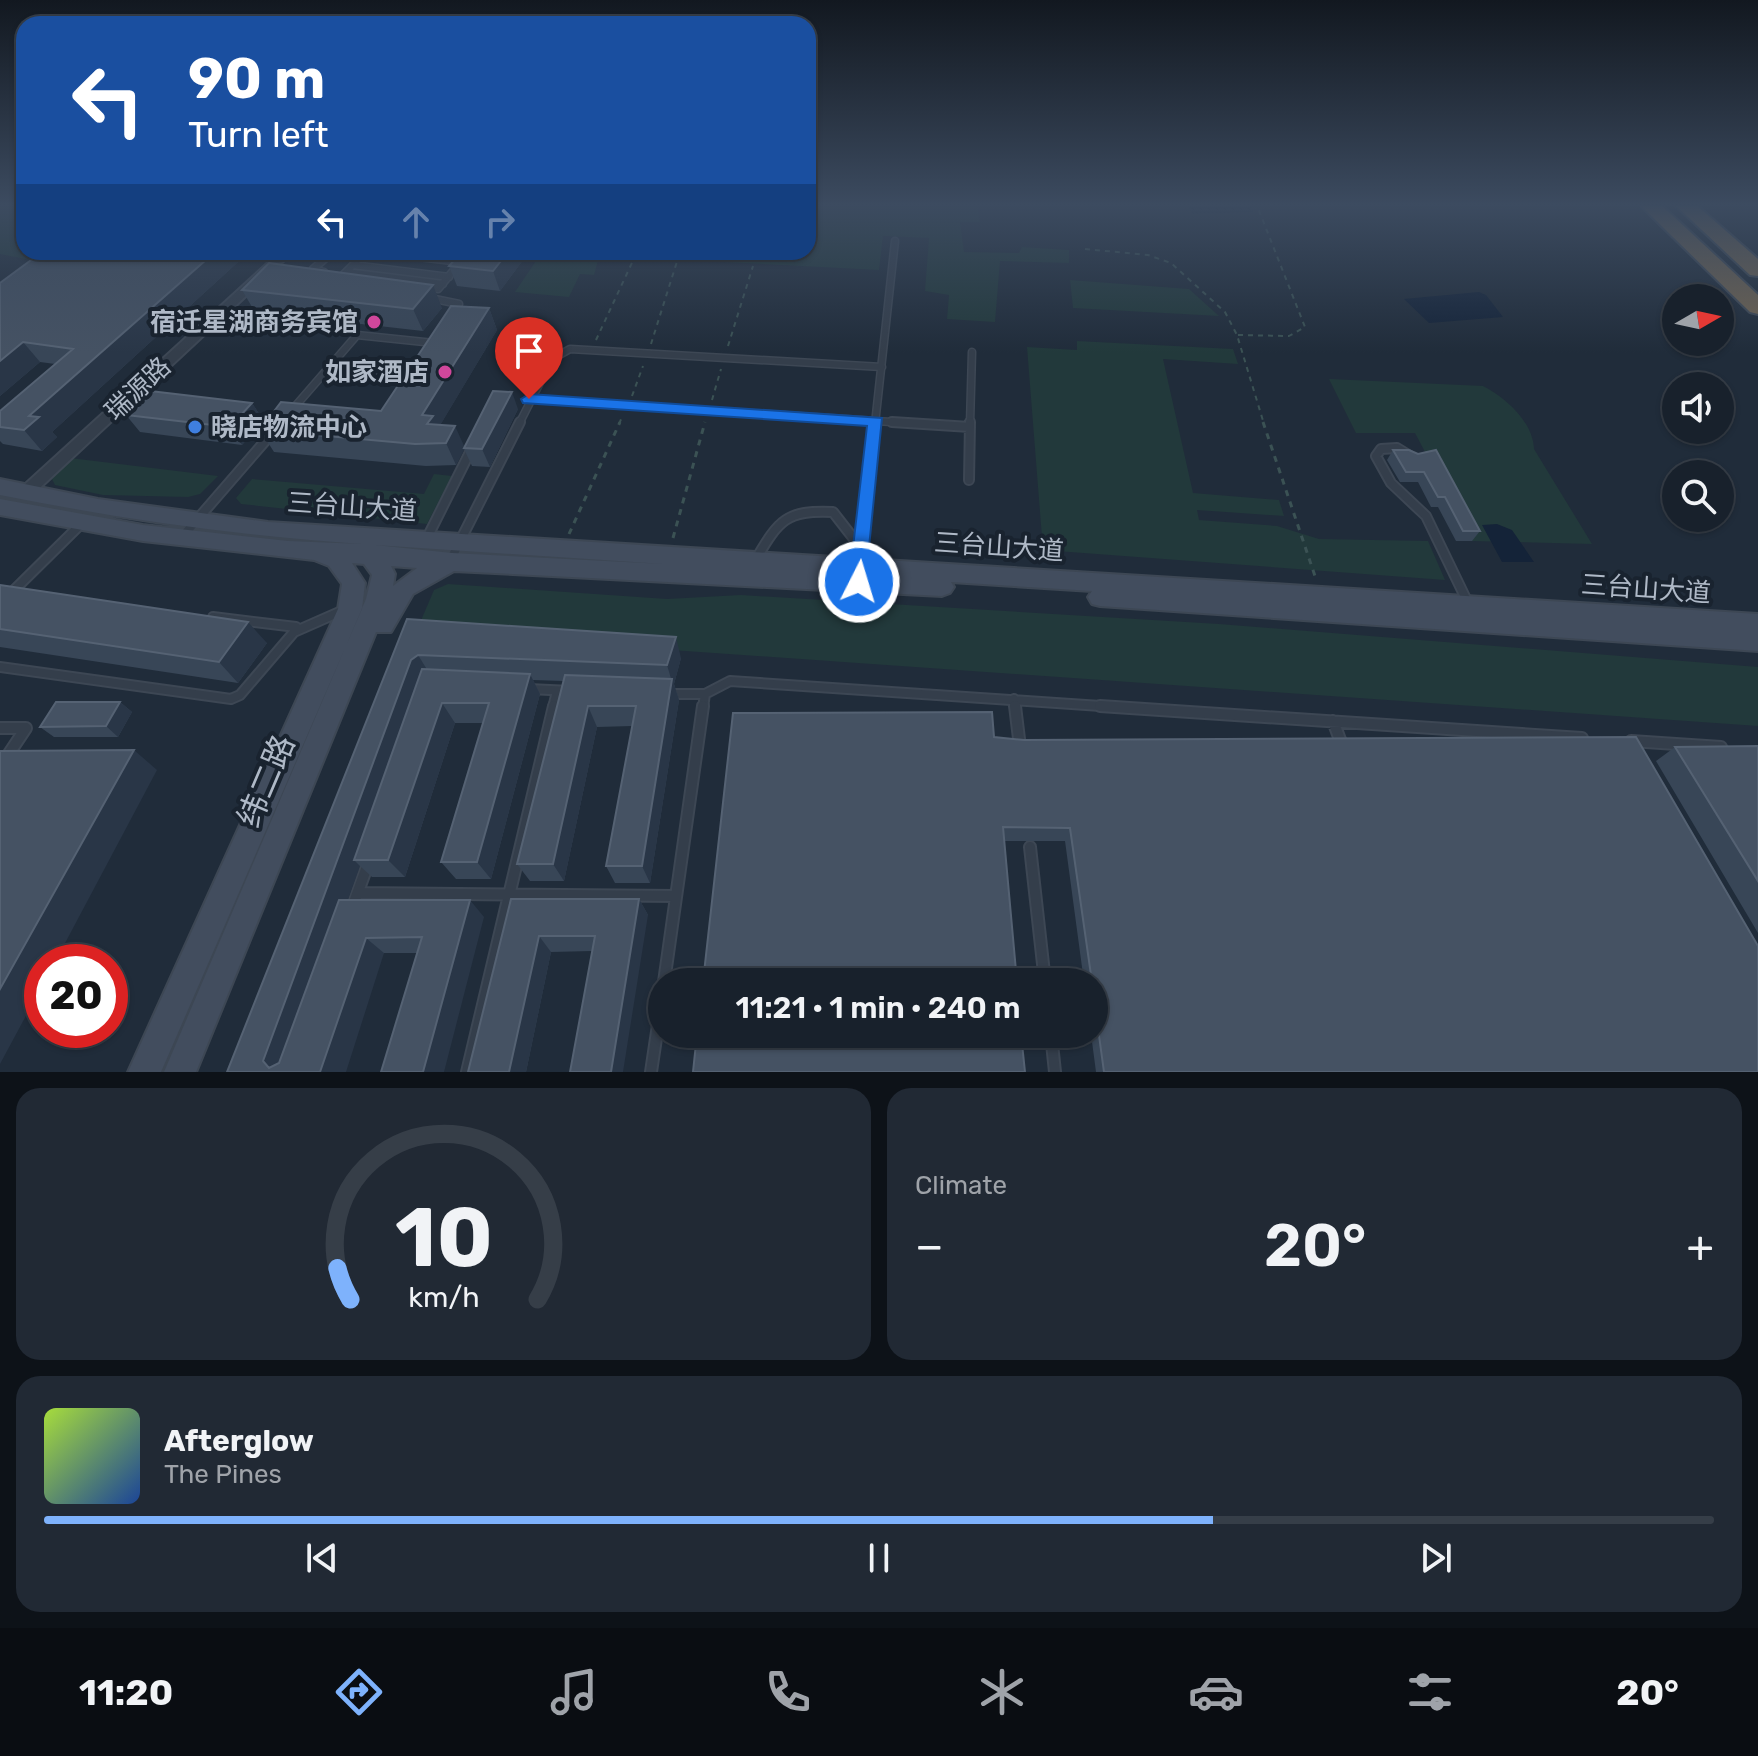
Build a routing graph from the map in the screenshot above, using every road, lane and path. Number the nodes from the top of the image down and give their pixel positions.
1 (894, 253) edge
2 (1127, 253) edge
3 (1276, 253) edge
4 (1701, 253) edge
5 (1739, 253) edge
6 (278, 260) edge
7 (324, 260) edge
8 (360, 260) edge
9 (440, 260) joint
10 (633, 260) edge
11 (677, 260) edge
12 (461, 262) joint
13 (354, 269) junction
14 (1758, 270) edge
15 (345, 273) junction
16 (427, 274) junction
17 (449, 277) junction
18 (443, 284) junction
19 (334, 286) edge
20 (348, 288) edge
21 (421, 296) edge
22 (1758, 307) edge
23 (450, 321) edge
24 (442, 332) edge
25 (1237, 335) junction
26 (434, 343) junction
27 (591, 351) junction
28 (972, 352) dead end
29 (426, 354) edge
30 (647, 354) junction
31 (418, 365) edge
32 (329, 367) junction
33 (882, 367) junction
34 (410, 375) junction
35 (402, 386) edge
36 (529, 399) junction
37 (629, 406) junction
38 (293, 409) junction
39 (307, 410) edge
40 (876, 421) junction
41 (970, 427) junction
42 (476, 441) edge
43 (1412, 458) edge
44 (969, 480) dead end
45 (0, 487) edge
46 (25, 493) junction
47 (0, 507) edge
48 (82, 523) junction
49 (189, 529) junction
50 (334, 534) junction
51 (426, 540) junction
52 (563, 549) junction
53 (306, 551) junction
54 (461, 556) junction
55 (371, 557) junction
56 (756, 559) junction
57 (860, 566) junction
58 (0, 589) edge
59 (13, 592) junction
60 (29, 594) edge
61 (1320, 596) junction
62 (0, 604) edge
63 (1469, 606) junction
64 (350, 609) junction
65 (202, 616) edge
66 (1758, 624) edge
67 (296, 627) junction
68 (1758, 641) edge
69 (0, 667) edge
70 (510, 688) edge
71 (557, 691) junction
72 (587, 691) edge
73 (661, 693) edge
74 (705, 694) junction
75 (1014, 699) junction
76 (1333, 721) junction
77 (0, 728) edge
78 (1487, 731) junction
79 (1597, 739) edge
80 (1613, 740) edge
81 (1628, 741) junction
82 (1342, 745) edge
83 (1494, 746) edge
84 (1020, 747) edge
85 (1729, 748) edge
86 (1636, 754) edge
87 (0, 767) edge
88 (288, 815) junction
89 (1030, 847) dead end
90 (373, 848) edge
91 (358, 893) junction
92 (509, 895) junction
93 (676, 896) junction
94 (347, 923) edge
95 (666, 968) edge
96 (1043, 968) edge
97 (655, 1048) edge
98 (1052, 1048) edge
99 (144, 1072) edge
100 (180, 1072) edge
101 (467, 1072) edge
102 (651, 1072) edge
103 (1055, 1072) edge

1 - 33 lane
2 - 25 path
3 - 25 path
4 - 22 highway
5 - 14 highway
6 - 46 street, 瑞源路
7 - 15 lane
8 - 13 lane
9 - 12 lane
9 - 16 lane
10 - 27 path
11 - 30 path
12 - 17 lane
13 - 15 lane
13 - 16 lane
13 - 18 lane
15 - 18 lane
16 - 17 lane
17 - 18 lane
19 - 20 lane
21 - 23 lane
24 - 26 lane
25 - 61 path
26 - 29 lane
26 - 32 lane
27 - 30 lane
27 - 36 lane
28 - 41 lane
30 - 33 lane
30 - 37 path
31 - 34 lane
32 - 34 lane
32 - 38 lane
33 - 40 lane
34 - 35 lane
36 - 37 lane
36 - 54 lane
37 - 40 lane
37 - 52 path
38 - 39 lane
38 - 49 lane
40 - 41 lane
40 - 57 lane
41 - 44 lane
42 - 51 lane
43 - 63 lane
45 - 46 main road, 三台山大道
46 - 49 main road, 三台山大道
47 - 48 main road, 三台山大道
48 - 49 main road, 三台山大道
48 - 59 lane
49 - 50 main road, 三台山大道
49 - 53 main road, 三台山大道
50 - 51 main road, 三台山大道
50 - 55 main road
51 - 54 main road, 三台山大道
52 - 54 main road, 三台山大道
52 - 56 main road, 三台山大道
53 - 55 main road, 三台山大道
53 - 64 main road, 纬二路
54 - 55 main road, 三台山大道
54 - 57 main road, 三台山大道
54 - 88 main road
55 - 88 main road, 纬二路
56 - 57 main road, 三台山大道
56 - 57 lane
57 - 61 main road, 三台山大道
57 - 68 main road, 三台山大道
58 - 59 lane
59 - 60 lane
59 - 62 lane
61 - 63 main road, 三台山大道
63 - 66 main road, 三台山大道
64 - 67 lane
64 - 99 main road, 纬二路
65 - 67 lane
67 - 69 lane
70 - 71 lane
71 - 72 lane
71 - 92 lane
73 - 74 lane
74 - 75 lane
74 - 93 lane
75 - 76 lane
75 - 84 lane
76 - 78 lane
76 - 82 lane
77 - 87 lane
78 - 79 lane
78 - 83 lane
80 - 81 lane
81 - 85 lane
81 - 86 lane
88 - 100 main road, 纬二路
89 - 96 lane
90 - 91 lane
91 - 92 lane
91 - 94 lane
92 - 93 lane
92 - 101 lane
93 - 95 lane
97 - 102 lane
98 - 103 lane

